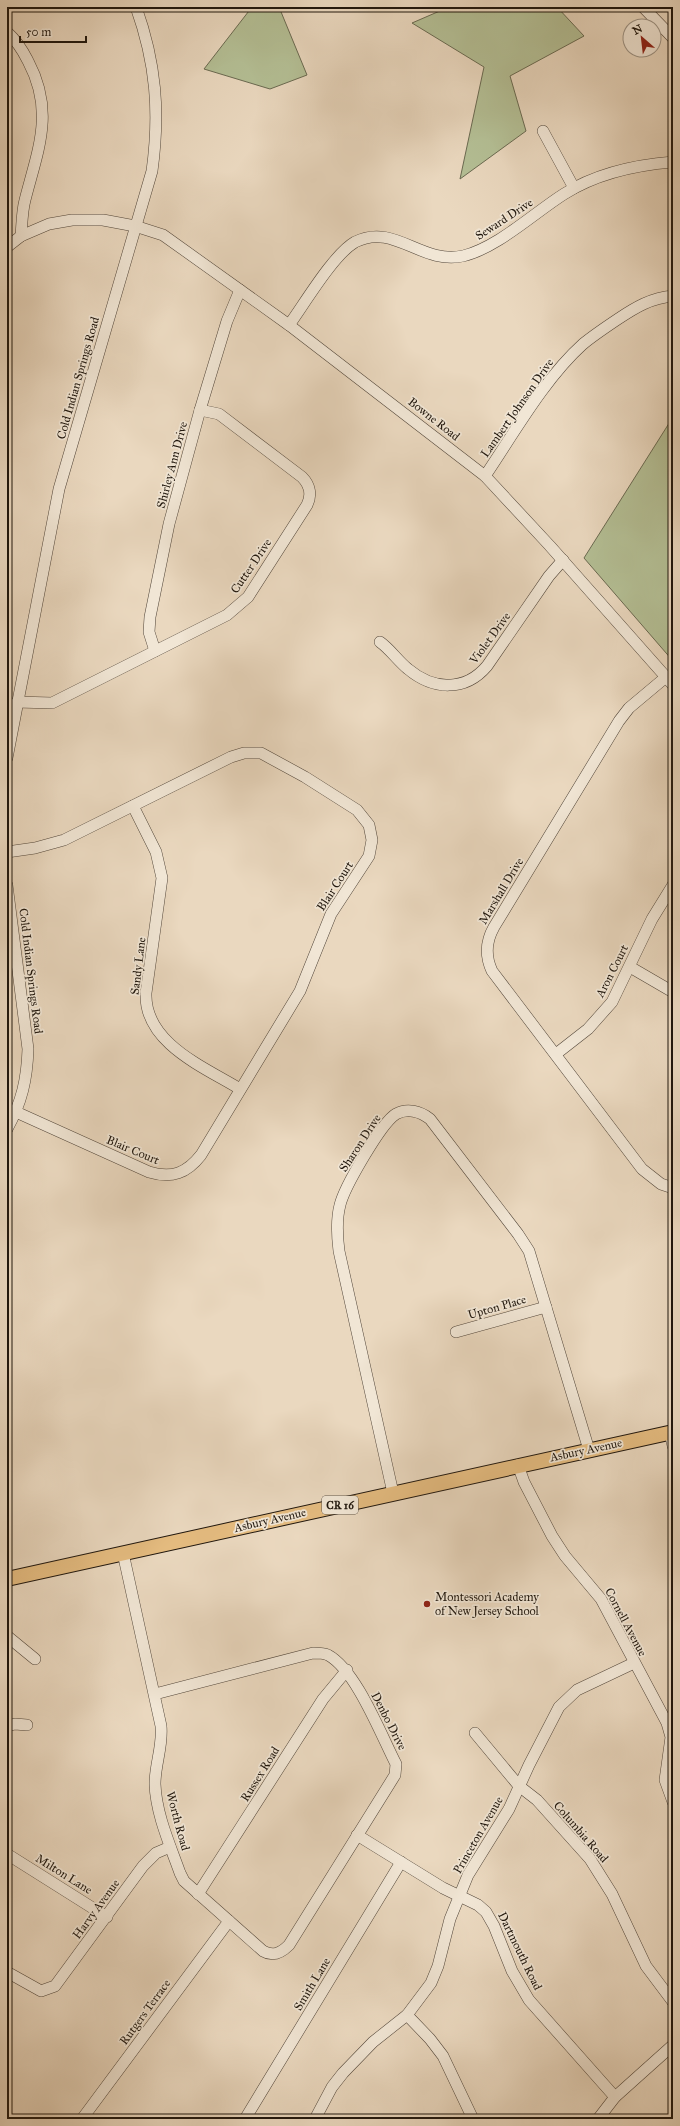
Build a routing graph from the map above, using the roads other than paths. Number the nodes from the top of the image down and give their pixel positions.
1 (136, 7) edge
2 (644, 7) edge
3 (7, 32) edge
4 (673, 38) edge
5 (543, 131) dead end
6 (673, 162) edge
7 (574, 188) junction
8 (135, 226) junction
9 (21, 236) junction
10 (7, 247) edge
11 (240, 290) junction
12 (673, 296) edge
13 (289, 325) junction
14 (200, 410) junction
15 (485, 476) junction
16 (562, 560) junction
17 (380, 642) dead end
18 (155, 651) junction
19 (669, 681) edge
20 (17, 702) junction
21 (9, 729) edge
22 (7, 758) edge
23 (133, 806) junction
24 (7, 852) edge
25 (7, 885) edge
26 (673, 885) edge
27 (630, 967) junction
28 (673, 992) edge
29 (556, 1054) junction
30 (240, 1089) junction
31 (16, 1112) junction
32 (7, 1129) edge
33 (673, 1188) edge
34 (546, 1306) junction
35 (456, 1332) dead end
36 (672, 1436) edge
37 (589, 1450) junction
38 (518, 1465) junction
39 (393, 1493) junction
40 (123, 1554) junction
41 (7, 1579) edge
42 (7, 1636) edge
43 (34, 1659) dead end
44 (634, 1663) junction
45 (347, 1670) junction
46 (155, 1694) junction
47 (27, 1725) dead end
48 (7, 1726) edge
49 (475, 1732) dead end
50 (519, 1786) junction
51 (673, 1802) edge
52 (357, 1834) junction
53 (170, 1847) junction
54 (7, 1854) edge
55 (401, 1862) junction
56 (198, 1894) junction
57 (460, 1897) junction
58 (107, 1917) junction
59 (229, 1921) junction
60 (278, 1954) joint
61 (7, 1972) edge
62 (673, 2002) edge
63 (407, 2015) junction
64 (673, 2045) edge
65 (615, 2097) junction
66 (82, 2119) edge
67 (244, 2119) edge
68 (314, 2119) edge
69 (473, 2119) edge
70 (598, 2119) edge

1 - 8 street, Cold Indian Springs Road
2 - 4 street
3 - 9 street
5 - 7 street
6 - 7 street, Seward Drive
7 - 13 street, Seward Drive
8 - 9 street, Bowne Road
8 - 11 street, Bowne Road
8 - 20 street, Cold Indian Springs Road
9 - 10 street, Bowne Road
11 - 13 street, Bowne Road
11 - 14 street, Shirley Ann Drive
12 - 15 street, Lambert Johnson Drive
13 - 15 street, Bowne Road
14 - 18 street, Shirley Ann Drive
14 - 18 street, Cutter Drive
15 - 16 street, Bowne Road
16 - 17 street, Violet Drive
16 - 19 street, Bowne Road
18 - 20 street, Cutter Drive
19 - 29 street, Marshall Drive
20 - 21 street, Cold Indian Springs Road
21 - 22 street, Cold Indian Springs Road
23 - 24 street, Blair Court
23 - 30 street, Sandy Lane
23 - 30 street, Blair Court
25 - 31 street, Cold Indian Springs Road
26 - 27 street, Aron Court
27 - 28 street
27 - 29 street, Aron Court
29 - 33 street, Marshall Drive
30 - 31 street, Blair Court
31 - 32 street, Cold Indian Springs Road
34 - 35 street, Upton Place
34 - 37 street, Sharon Drive
34 - 39 street, Sharon Drive
36 - 37 main road, Asbury Avenue / CR 16
37 - 38 main road, Asbury Avenue / CR 16
38 - 39 main road, Asbury Avenue / CR 16
38 - 44 street, Cornell Avenue
39 - 40 main road, Asbury Avenue / CR 16
40 - 41 main road, Asbury Avenue / CR 16
40 - 46 street, Worth Road
42 - 43 street
44 - 50 street, Princeton Avenue
44 - 51 street, Cornell Avenue
45 - 46 street, Denbo Drive
45 - 52 street, Denbo Drive
45 - 56 street, Russex Road
46 - 53 street, Worth Road
47 - 48 street
49 - 50 street, Columbia Road
50 - 57 street, Princeton Avenue
50 - 62 street, Columbia Road
52 - 55 street, Dartmouth Road
52 - 60 street, Denbo Drive
53 - 56 street, Worth Road
53 - 58 street, Harvy Avenue
54 - 58 street, Milton Lane
55 - 57 street, Dartmouth Road
55 - 67 street, Smith Lane
56 - 59 street, Worth Road
57 - 63 street, Princeton Avenue
57 - 65 street, Dartmouth Road
58 - 61 street, Harvy Avenue
59 - 60 street, Worth Road
59 - 66 street, Rutgers Terrace
63 - 68 street, Princeton Avenue
63 - 69 street
64 - 65 street
65 - 70 street

